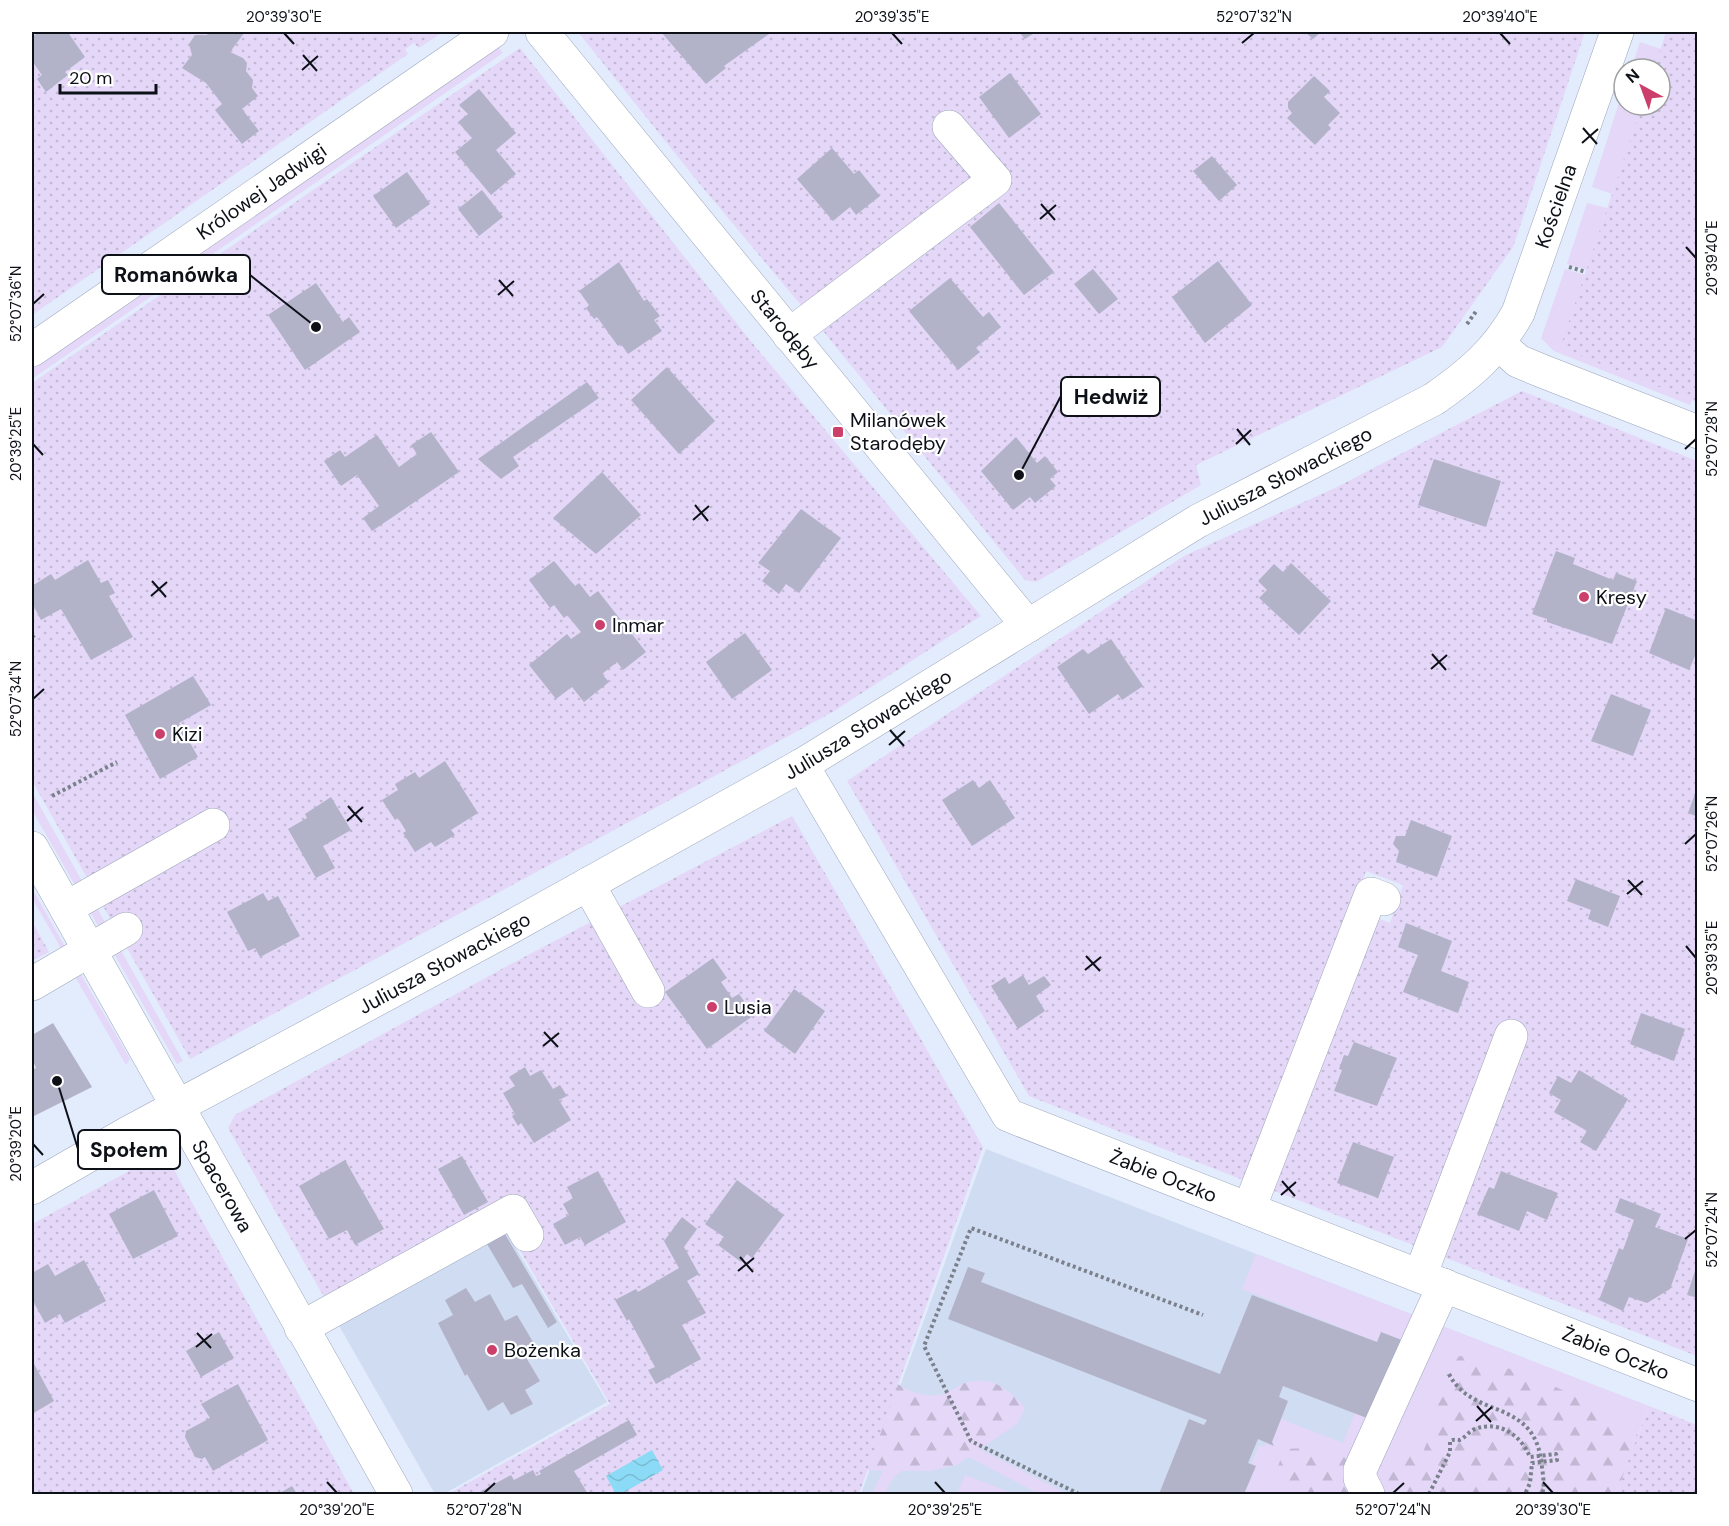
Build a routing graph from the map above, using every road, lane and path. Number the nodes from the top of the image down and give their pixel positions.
1 (492, 32) edge
2 (542, 32) edge
3 (1617, 32) edge
4 (949, 127) dead end
5 (1481, 306) dead end
6 (1461, 332) dead end
7 (789, 335) junction
8 (1499, 344) junction
9 (32, 350) edge
10 (1698, 432) edge
11 (1028, 626) junction
12 (117, 762) dead end
13 (802, 765) junction
14 (52, 796) dead end
15 (213, 825) dead end
16 (32, 848) edge
17 (588, 884) junction
18 (1384, 899) dead end
19 (66, 908) junction
20 (126, 929) dead end
21 (90, 950) junction
22 (32, 984) edge
23 (648, 991) dead end
24 (1511, 1036) dead end
25 (177, 1107) junction
26 (32, 1188) edge
27 (1249, 1209) junction
28 (526, 1235) dead end
29 (1432, 1280) junction
30 (1203, 1315) dead end
31 (301, 1328) junction
32 (1449, 1374) dead end
33 (1698, 1385) edge
34 (1542, 1462) junction
35 (396, 1494) edge
36 (1079, 1494) edge
37 (1368, 1494) edge
38 (1429, 1494) edge
39 (1525, 1494) edge
40 (1542, 1494) edge

1 - 9 street, Królowej Jadwigi
2 - 7 street, Starodęby
3 - 8 street, Kościelna
4 - 7 street
5 - 6 path
7 - 11 street, Starodęby
8 - 10 street
8 - 11 street, Juliusza Słowackiego
11 - 13 street, Juliusza Słowackiego
12 - 14 path
13 - 17 street, Juliusza Słowackiego
13 - 27 street, Żabie Oczko
15 - 19 street
16 - 19 street, Spacerowa
17 - 23 street
17 - 25 street, Juliusza Słowackiego
18 - 27 street
19 - 21 street, Spacerowa
20 - 21 street
21 - 22 street
21 - 25 street, Spacerowa
24 - 29 street
25 - 26 street, Juliusza Słowackiego
25 - 31 street, Spacerowa
27 - 29 street, Żabie Oczko
28 - 31 street
29 - 33 street, Żabie Oczko
29 - 37 street
30 - 36 path
31 - 35 street, Spacerowa
32 - 34 path
34 - 38 path
34 - 39 path
34 - 40 path

